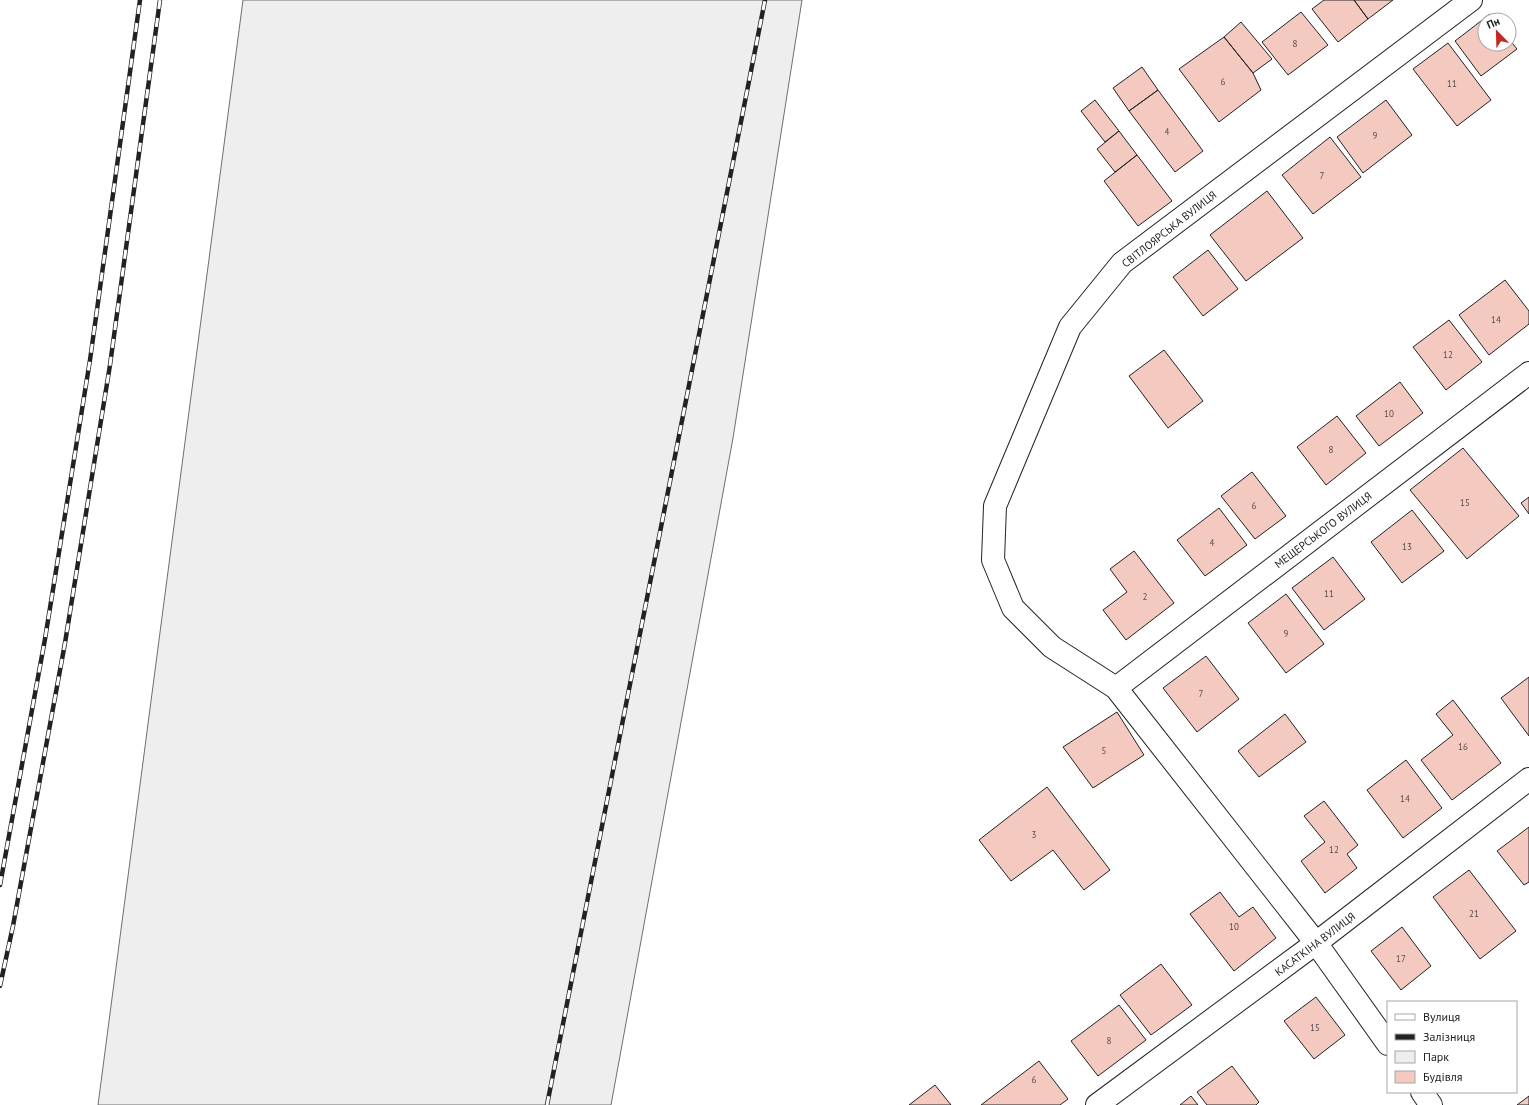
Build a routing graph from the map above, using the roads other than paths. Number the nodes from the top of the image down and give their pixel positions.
1 (1471, 0) edge
2 (1529, 373) edge
3 (1116, 688) junction
4 (1529, 779) edge
5 (1316, 943) junction
6 (1387, 1043) edge
7 (1423, 1093) edge
8 (1097, 1105) edge
9 (1431, 1105) edge

1 - 3 street, СВІТЛОЯРСЬКА ВУЛИЦЯ
2 - 3 street, МЕЩЕРСЬКОГО ВУЛИЦЯ
3 - 5 street, СВІТЛОЯРСЬКА ВУЛИЦЯ
4 - 5 street, КАСАТКІНА ВУЛИЦЯ
5 - 6 street, СВІТЛОЯРСЬКА ВУЛИЦЯ
5 - 8 street, КАСАТКІНА ВУЛИЦЯ
7 - 9 street

